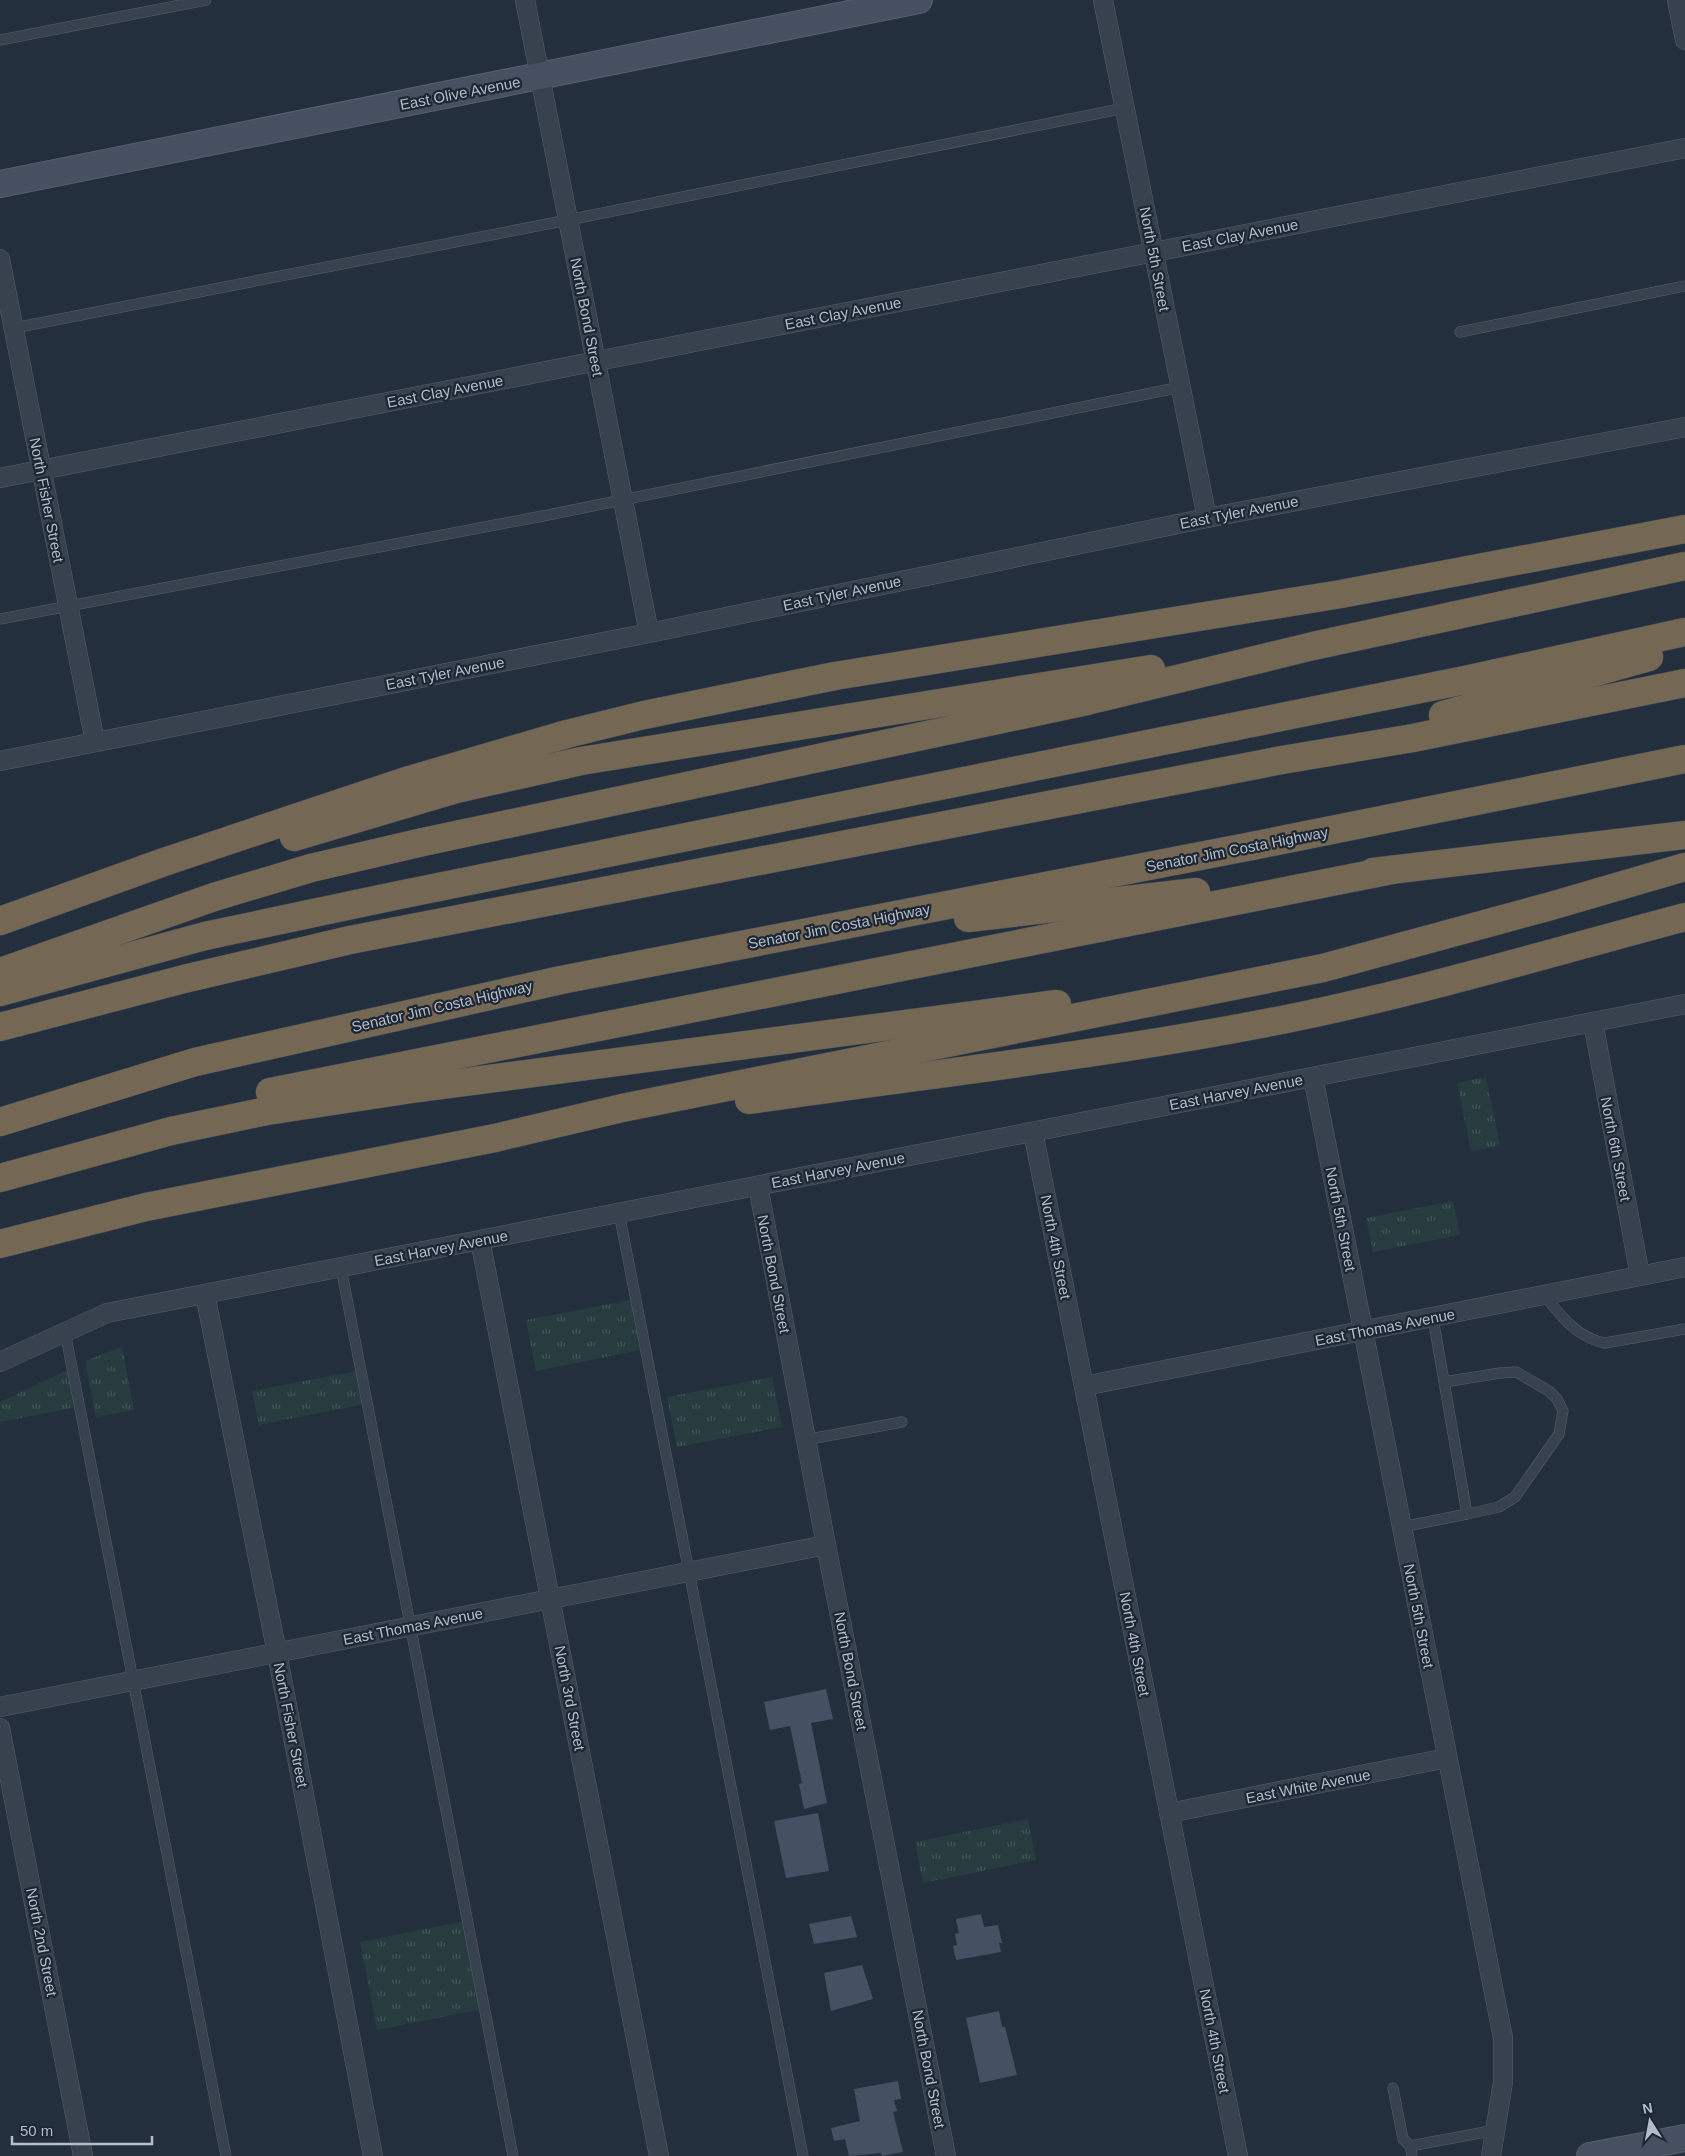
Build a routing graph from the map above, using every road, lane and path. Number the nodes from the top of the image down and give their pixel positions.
1 (206, 0) edge
2 (525, 0) edge
3 (919, 0) edge
4 (1103, 0) edge
5 (1677, 0) edge
6 (0, 40) edge
7 (1685, 40) edge
8 (540, 77) junction
9 (1125, 108) junction
10 (1685, 148) edge
11 (0, 184) edge
12 (568, 220) junction
13 (1154, 252) junction
14 (0, 258) edge
15 (1685, 286) edge
16 (9, 330) edge
17 (1460, 332) dead end
18 (596, 361) junction
19 (1180, 387) junction
20 (1685, 427) edge
21 (42, 470) junction
22 (0, 478) edge
23 (622, 500) junction
24 (1207, 518) junction
25 (1685, 529) edge
26 (1685, 566) edge
27 (68, 605) junction
28 (0, 619) edge
29 (1685, 632) edge
30 (649, 633) junction
31 (1314, 646) junction
32 (1685, 647) edge
33 (1685, 683) edge
34 (95, 742) junction
35 (1685, 759) edge
36 (1282, 760) junction
37 (0, 761) edge
38 (1685, 835) edge
39 (1685, 867) edge
40 (1392, 870) junction
41 (1685, 917) edge
42 (0, 921) edge
43 (1476, 926) junction
44 (0, 928) edge
45 (760, 941) junction
46 (0, 972) edge
47 (0, 992) edge
48 (1685, 1004) edge
49 (1593, 1022) junction
50 (0, 1027) edge
51 (1314, 1077) junction
52 (0, 1122) edge
53 (1033, 1132) junction
54 (495, 1138) junction
55 (0, 1160) edge
56 (0, 1178) edge
57 (758, 1186) junction
58 (619, 1213) junction
59 (480, 1240) junction
60 (0, 1244) edge
61 (1685, 1267) edge
62 (341, 1268) junction
63 (1640, 1276) junction
64 (205, 1294) junction
65 (1544, 1295) junction
66 (1433, 1318) junction
67 (1685, 1329) edge
68 (65, 1332) junction
69 (1363, 1332) junction
70 (0, 1362) edge
71 (1444, 1382) junction
72 (1084, 1386) junction
73 (902, 1422) dead end
74 (805, 1440) junction
75 (1467, 1514) junction
76 (1402, 1527) junction
77 (826, 1545) junction
78 (689, 1572) junction
79 (550, 1599) junction
80 (411, 1626) junction
81 (277, 1653) junction
82 (133, 1681) junction
83 (0, 1707) edge
84 (0, 1728) edge
85 (1448, 1758) junction
86 (1169, 1813) junction
87 (1393, 2088) dead end
88 (1496, 2130) junction
89 (1685, 2138) edge
90 (1411, 2151) edge
91 (83, 2156) edge
92 (226, 2156) edge
93 (373, 2156) edge
94 (513, 2156) edge
95 (659, 2156) edge
96 (803, 2156) edge
97 (946, 2156) edge
98 (1238, 2156) edge
99 (1491, 2156) edge
100 (1590, 2156) edge

1 - 6 lane
2 - 8 street, North Bond Street
3 - 8 main road, East Olive Avenue
4 - 9 street, North 5th Street
5 - 7 street
8 - 11 main road, East Olive Avenue
8 - 12 street, North Bond Street
9 - 12 lane
9 - 13 street, North 5th Street
10 - 13 street, East Clay Avenue
12 - 16 lane
12 - 18 street, North Bond Street
13 - 18 street, East Clay Avenue
13 - 19 street, North 5th Street
14 - 16 street, North Fisher Street
15 - 17 lane
16 - 21 street, North Fisher Street
18 - 21 street, East Clay Avenue
18 - 23 street, North Bond Street
19 - 23 lane
19 - 24 street, North 5th Street
20 - 24 street, East Tyler Avenue
21 - 22 street, East Clay Avenue
21 - 27 street, North Fisher Street
23 - 27 lane
23 - 30 street, North Bond Street
24 - 30 street, East Tyler Avenue
25 - 42 highway
26 - 31 highway
27 - 28 lane
27 - 34 street, North Fisher Street
29 - 47 highway
30 - 34 street, East Tyler Avenue
31 - 44 highway
31 - 46 highway
32 - 36 highway
33 - 36 highway
34 - 37 street, East Tyler Avenue
35 - 45 highway, Senator Jim Costa Highway
36 - 50 highway
38 - 40 highway
39 - 43 highway
40 - 45 highway
40 - 55 highway
41 - 54 highway
43 - 54 highway
43 - 56 highway
45 - 52 highway, Senator Jim Costa Highway
48 - 49 street, East Harvey Avenue
49 - 51 street, East Harvey Avenue
49 - 63 street, North 6th Street
51 - 53 street, East Harvey Avenue
51 - 69 street, North 5th Street
53 - 57 street, East Harvey Avenue
53 - 72 street, North 4th Street
54 - 60 highway
57 - 58 street, East Harvey Avenue
57 - 74 street, North Bond Street
58 - 59 street, East Harvey Avenue
58 - 78 lane
59 - 62 street, East Harvey Avenue
59 - 79 street, North 3rd Street
61 - 63 street, East Thomas Avenue
62 - 64 street, East Harvey Avenue
62 - 80 lane
63 - 65 street, East Thomas Avenue
64 - 68 street, East Harvey Avenue
64 - 81 street, North Fisher Street
65 - 66 street, East Thomas Avenue
65 - 67 lane
66 - 69 street, East Thomas Avenue
66 - 71 lane
68 - 70 street, East Harvey Avenue
68 - 82 lane
69 - 72 street, East Thomas Avenue
69 - 76 street, North 5th Street
71 - 75 lane
71 - 75 lane
72 - 86 street, North 4th Street
73 - 74 lane
74 - 77 street, North Bond Street
75 - 76 lane
76 - 85 street, North 5th Street
77 - 78 street, East Thomas Avenue
77 - 97 street, North Bond Street
78 - 79 street, East Thomas Avenue
78 - 96 lane
79 - 80 street, East Thomas Avenue
79 - 95 street, North 3rd Street
80 - 81 street, East Thomas Avenue
80 - 94 lane
81 - 82 street, East Thomas Avenue
81 - 93 street, North Fisher Street
82 - 83 street, East Thomas Avenue
82 - 92 lane
84 - 91 street, North 2nd Street
85 - 86 street, East White Avenue
85 - 88 street, North 5th Street
86 - 98 street, North 4th Street
87 - 90 lane
88 - 90 lane
88 - 99 street, North 5th Street
89 - 100 main road

